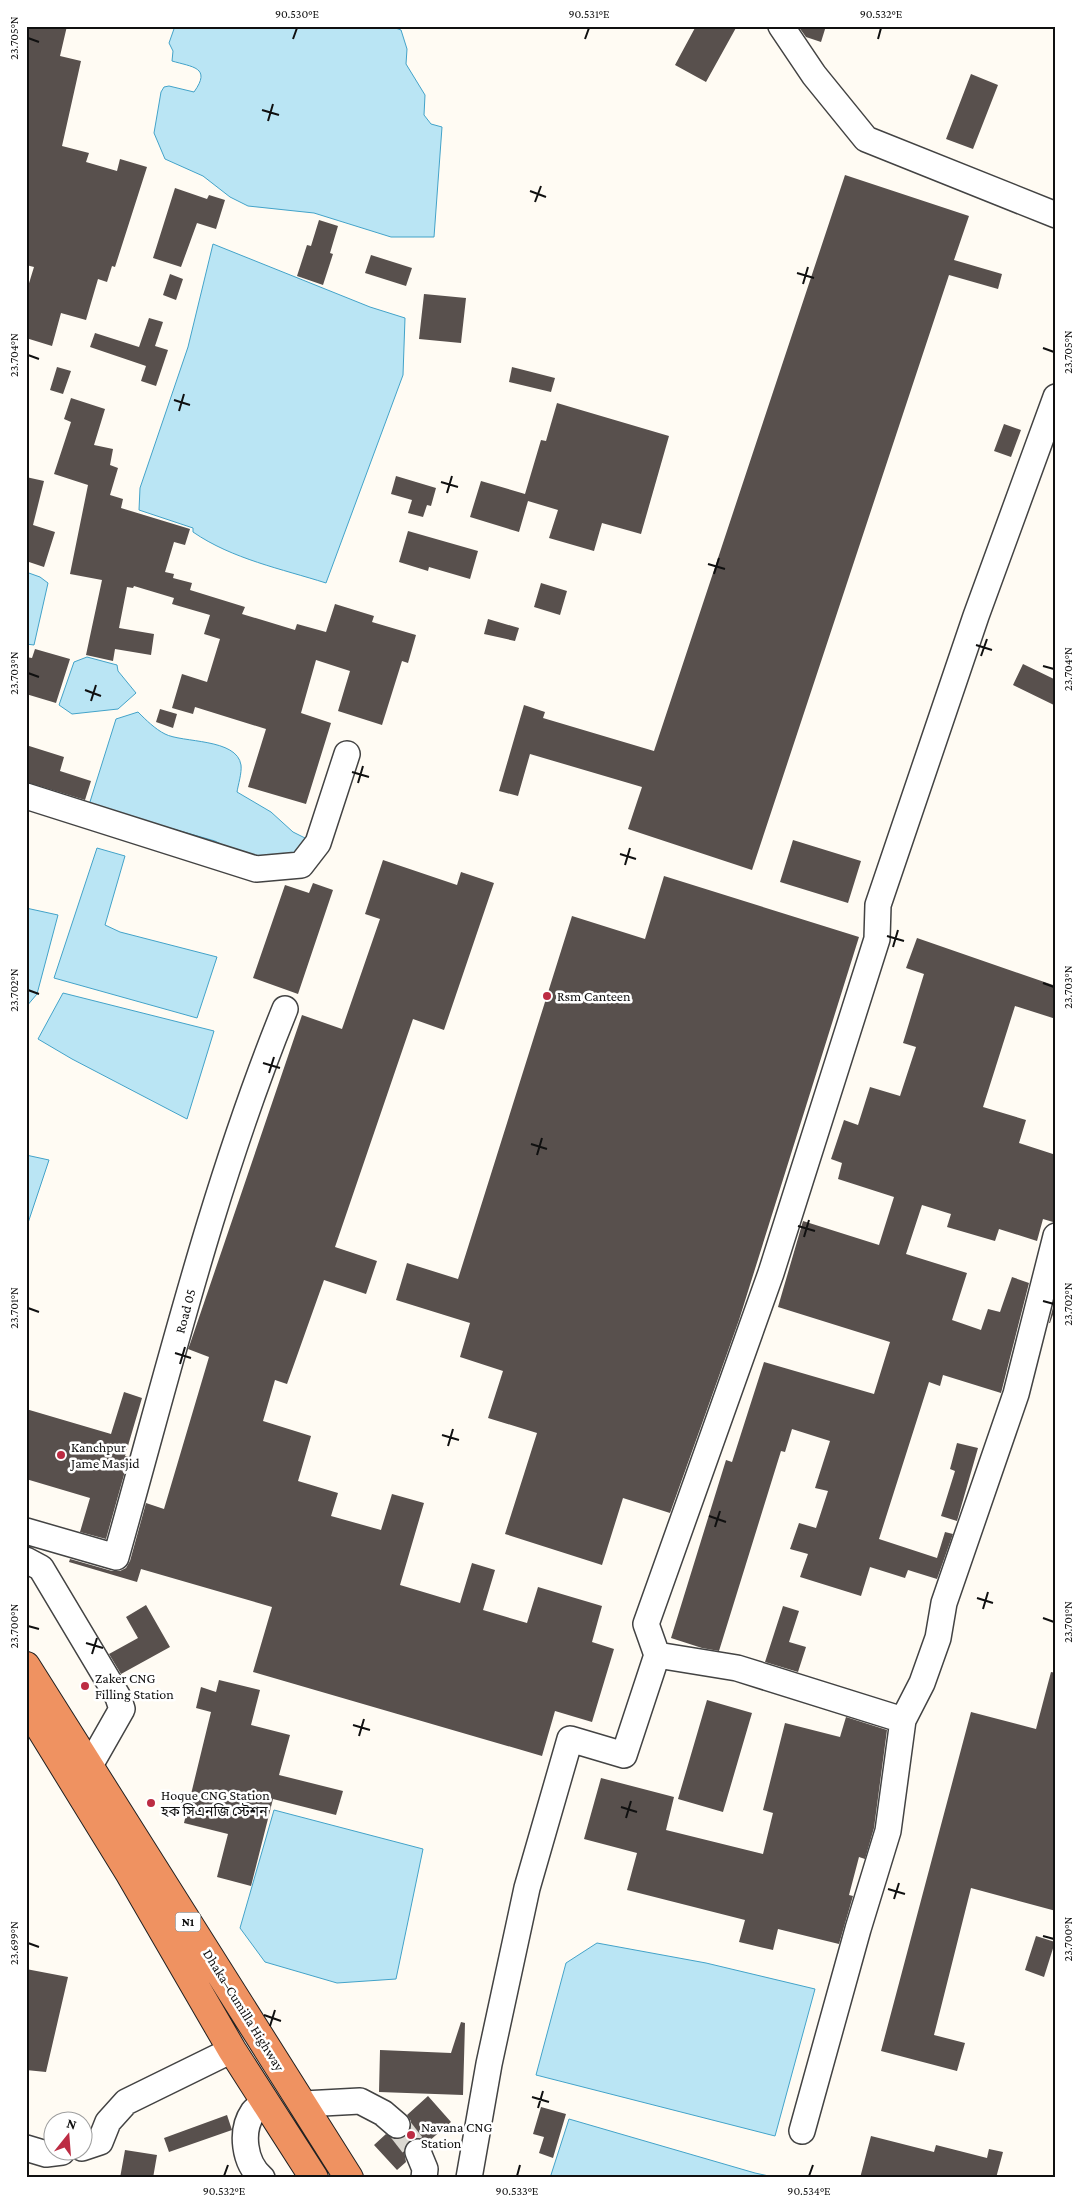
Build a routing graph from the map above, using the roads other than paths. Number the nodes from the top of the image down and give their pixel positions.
1 (781, 26) edge
2 (1056, 215) edge
3 (1056, 397) edge
4 (347, 754) dead end
5 (26, 796) edge
6 (285, 1009) dead end
7 (1056, 1236) edge
8 (26, 1531) edge
9 (26, 1560) edge
10 (657, 1655) junction
11 (26, 1666) edge
12 (26, 1705) edge
13 (903, 1720) junction
14 (89, 1766) junction
15 (232, 2050) junction
16 (266, 2103) junction
17 (304, 2104) junction
18 (396, 2125) tunnel mouth
19 (802, 2131) dead end
20 (92, 2145) edge
21 (26, 2148) edge
22 (418, 2152) tunnel mouth
23 (42, 2153) edge
24 (262, 2178) edge
25 (314, 2178) edge
26 (349, 2178) edge
27 (424, 2178) edge
28 (469, 2178) edge

1 - 2 street
3 - 10 street
4 - 5 street
6 - 8 street, Road 05
7 - 13 street
9 - 14 street
10 - 13 street
10 - 28 street
11 - 14 highway, Dhaka–Cumilla Highway / N1
12 - 15 highway, Dhaka–Cumilla Highway / N1
13 - 19 street
14 - 17 highway, Dhaka–Cumilla Highway / N1
15 - 16 highway, Dhaka–Cumilla Highway / N1
15 - 20 street
16 - 24 street
16 - 25 highway, Dhaka–Cumilla Highway / N1
17 - 18 street
17 - 26 highway, Dhaka–Cumilla Highway / N1
21 - 23 street
22 - 27 street

